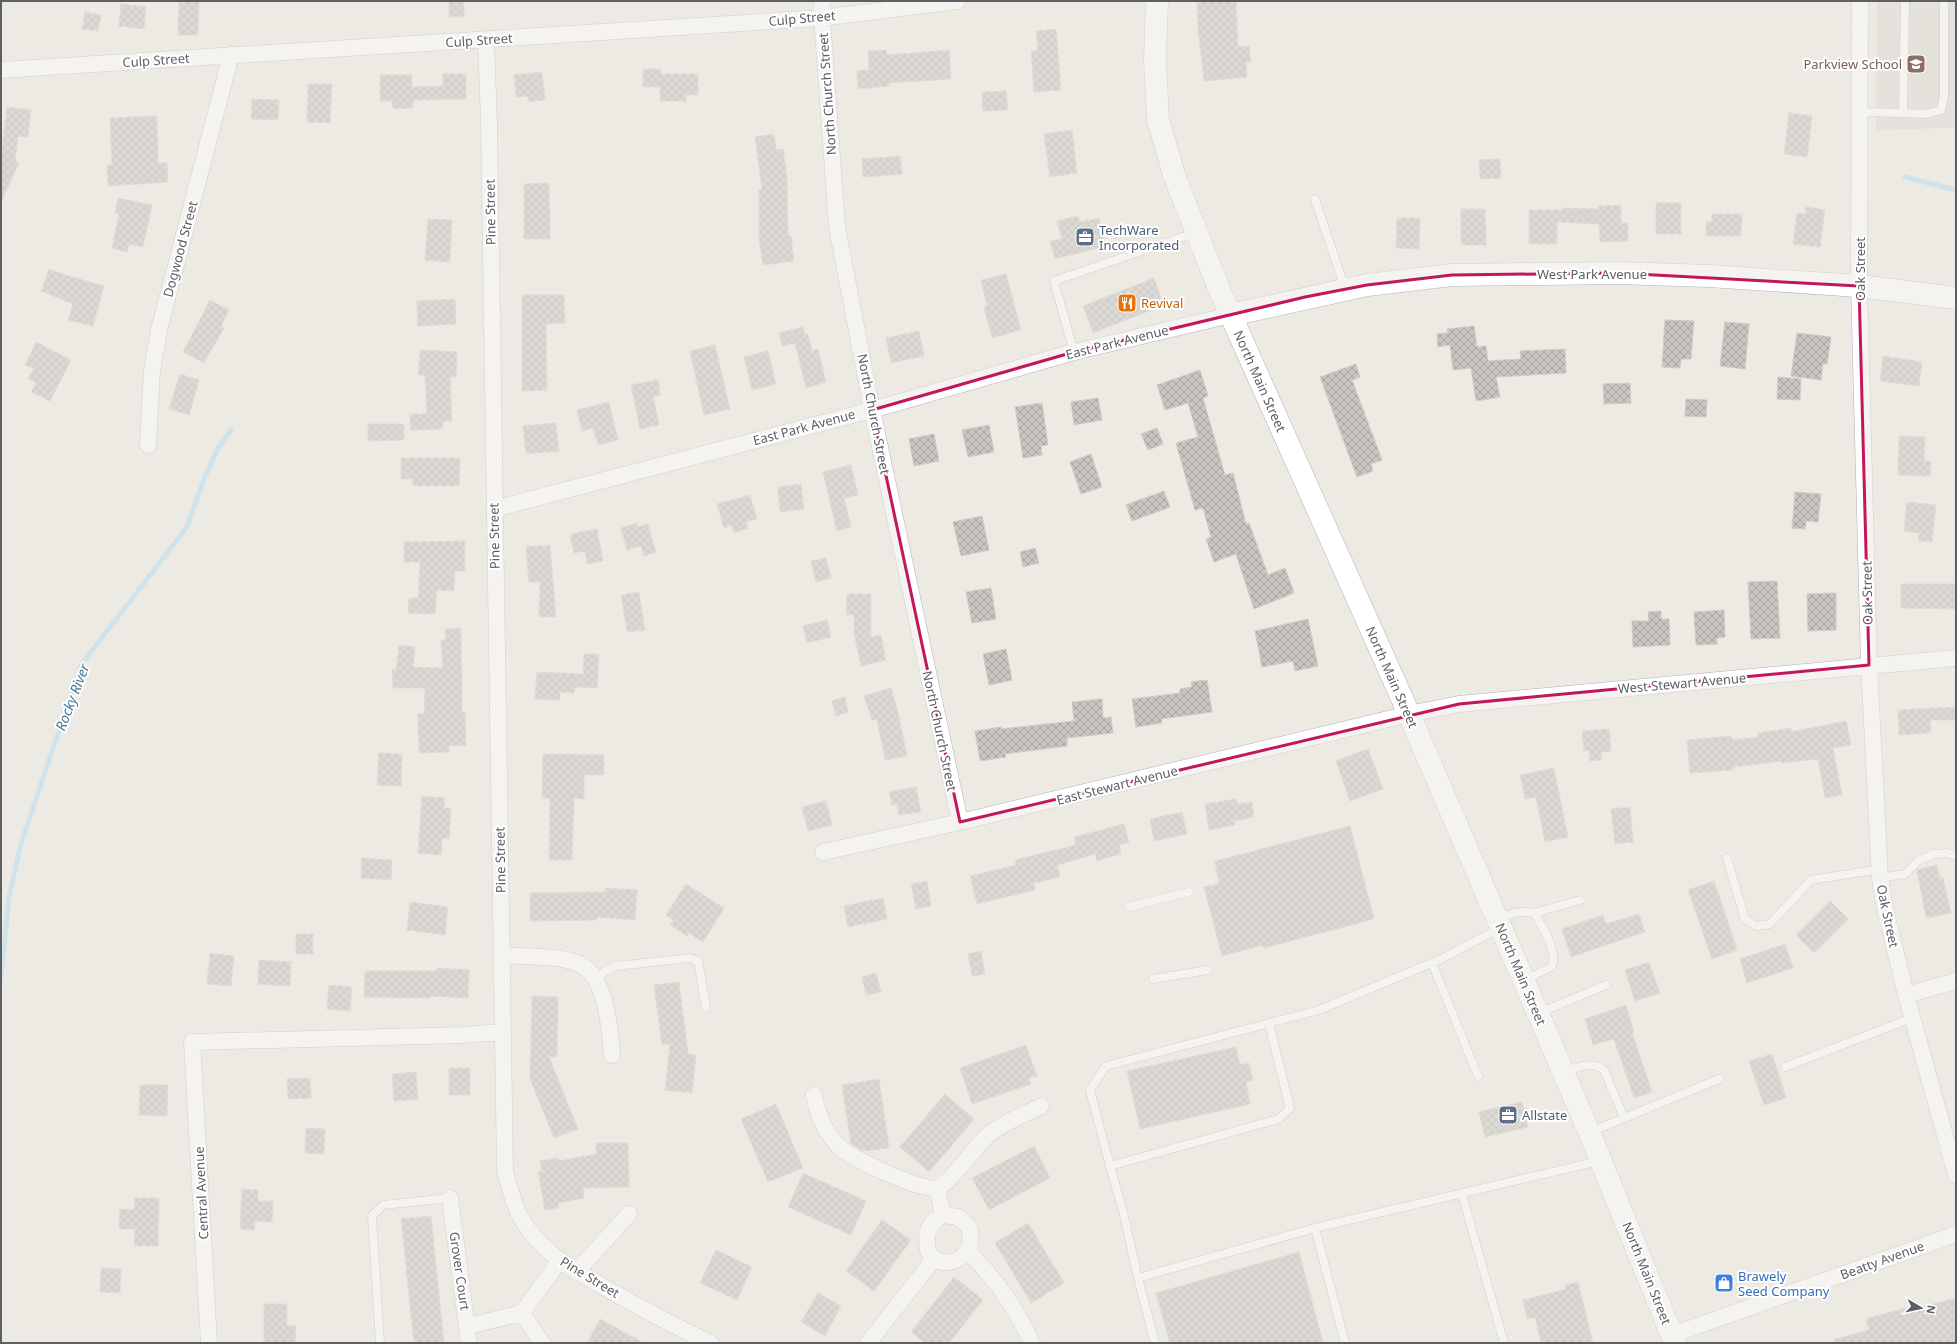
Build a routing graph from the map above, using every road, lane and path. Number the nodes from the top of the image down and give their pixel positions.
1 (822, 1) edge
2 (956, 1) edge
3 (1157, 1) edge
4 (1860, 1) edge
5 (1905, 1) edge
6 (1944, 1) edge
7 (822, 18) junction
8 (486, 40) junction
9 (231, 55) junction
10 (1, 70) edge
11 (1860, 112) junction
12 (1903, 113) junction
13 (1315, 199) dead end
14 (1197, 232) junction
15 (1860, 286) junction
16 (1345, 289) junction
17 (1956, 298) edge
18 (1231, 315) junction
19 (1074, 352) junction
20 (872, 410) junction
21 (148, 446) dead end
22 (494, 509) junction
23 (1956, 658) edge
24 (1869, 665) junction
25 (1409, 714) junction
26 (960, 822) junction
27 (823, 852) dead end
28 (1956, 856) edge
29 (1727, 858) dead end
30 (1880, 874) junction
31 (1189, 892) dead end
32 (1580, 900) dead end
33 (1129, 907) dead end
34 (1534, 913) junction
35 (1499, 923) junction
36 (501, 955) junction
37 (1432, 962) junction
38 (1208, 970) dead end
39 (1153, 979) dead end
40 (1524, 980) junction
41 (597, 981) junction
42 (1956, 981) edge
43 (1606, 985) dead end
44 (1906, 995) junction
45 (706, 1008) dead end
46 (1538, 1013) junction
47 (1912, 1018) junction
48 (1269, 1023) junction
49 (502, 1032) junction
50 (612, 1055) dead end
51 (1785, 1067) dead end
52 (1563, 1072) junction
53 (1478, 1076) dead end
54 (1719, 1079) dead end
55 (814, 1095) dead end
56 (1042, 1106) dead end
57 (1624, 1118) junction
58 (1589, 1132) junction
59 (1601, 1160) junction
60 (1110, 1166) junction
61 (1956, 1176) edge
62 (937, 1188) junction
63 (1462, 1194) junction
64 (450, 1198) joint
65 (630, 1214) dead end
66 (943, 1215) junction
67 (1315, 1228) junction
68 (1956, 1234) edge
69 (968, 1251) junction
70 (934, 1259) junction
71 (560, 1260) junction
72 (576, 1272) junction
73 (1138, 1278) junction
74 (522, 1313) junction
75 (468, 1326) junction
76 (1674, 1339) edge
77 (209, 1343) edge
78 (380, 1343) edge
79 (469, 1343) edge
80 (542, 1343) edge
81 (710, 1343) edge
82 (868, 1343) edge
83 (1032, 1343) edge
84 (1155, 1343) edge
85 (1345, 1343) edge
86 (1504, 1343) edge

1 - 7 street, North Church Street
2 - 7 street, Culp Street
3 - 14 main road, North Main Street
4 - 11 street, Oak Street
5 - 12 lane
6 - 12 lane
7 - 8 street, Culp Street
7 - 20 street, North Church Street
8 - 9 street, Culp Street
8 - 22 street, Pine Street
9 - 10 street, Culp Street
9 - 21 street, Dogwood Street
11 - 12 lane
11 - 15 street, Oak Street
13 - 16 lane
14 - 18 main road, North Main Street
14 - 19 lane
15 - 16 main road, West Park Avenue
15 - 17 main road, West Park Avenue
15 - 24 street, Oak Street
16 - 18 main road, West Park Avenue
18 - 19 street, East Park Avenue
18 - 25 main road, North Main Street
19 - 20 street, East Park Avenue
20 - 22 street, East Park Avenue
20 - 26 street, North Church Street
22 - 36 street, Pine Street
23 - 24 street, West Stewart Avenue
24 - 25 street, West Stewart Avenue
24 - 30 street, Oak Street
25 - 26 street, East Stewart Avenue
25 - 35 main road, North Main Street
26 - 27 street, East Stewart Avenue
28 - 30 lane
29 - 30 lane
30 - 44 street, Oak Street
31 - 33 lane
32 - 34 lane
34 - 35 lane
34 - 40 lane
35 - 37 lane
35 - 40 main road, North Main Street
36 - 41 street
36 - 49 street, Pine Street
37 - 48 lane
37 - 53 lane
38 - 39 lane
40 - 46 main road, North Main Street
41 - 45 lane
41 - 50 street
42 - 44 street
43 - 46 lane
44 - 47 street, Oak Street
46 - 52 main road, North Main Street
47 - 51 lane
47 - 61 street, Oak Street
48 - 60 lane
48 - 60 lane
49 - 71 street, Pine Street
49 - 77 street, Central Avenue
52 - 57 lane
52 - 58 main road, North Main Street
54 - 57 lane
55 - 62 street
56 - 62 street
57 - 58 lane
58 - 59 main road, North Main Street
59 - 63 lane
59 - 76 main road, North Main Street
60 - 73 lane
62 - 66 street
63 - 67 lane
63 - 86 lane
64 - 75 street, Grover Court
64 - 78 lane
65 - 72 street
66 - 69 street
66 - 70 street
67 - 73 lane
67 - 85 lane
68 - 76 street, Beatty Avenue
69 - 70 street
69 - 83 street
70 - 82 street
71 - 72 street, Pine Street
71 - 74 street
72 - 81 street, Pine Street
73 - 84 lane
74 - 75 street
74 - 80 street
75 - 79 street, Grover Court

